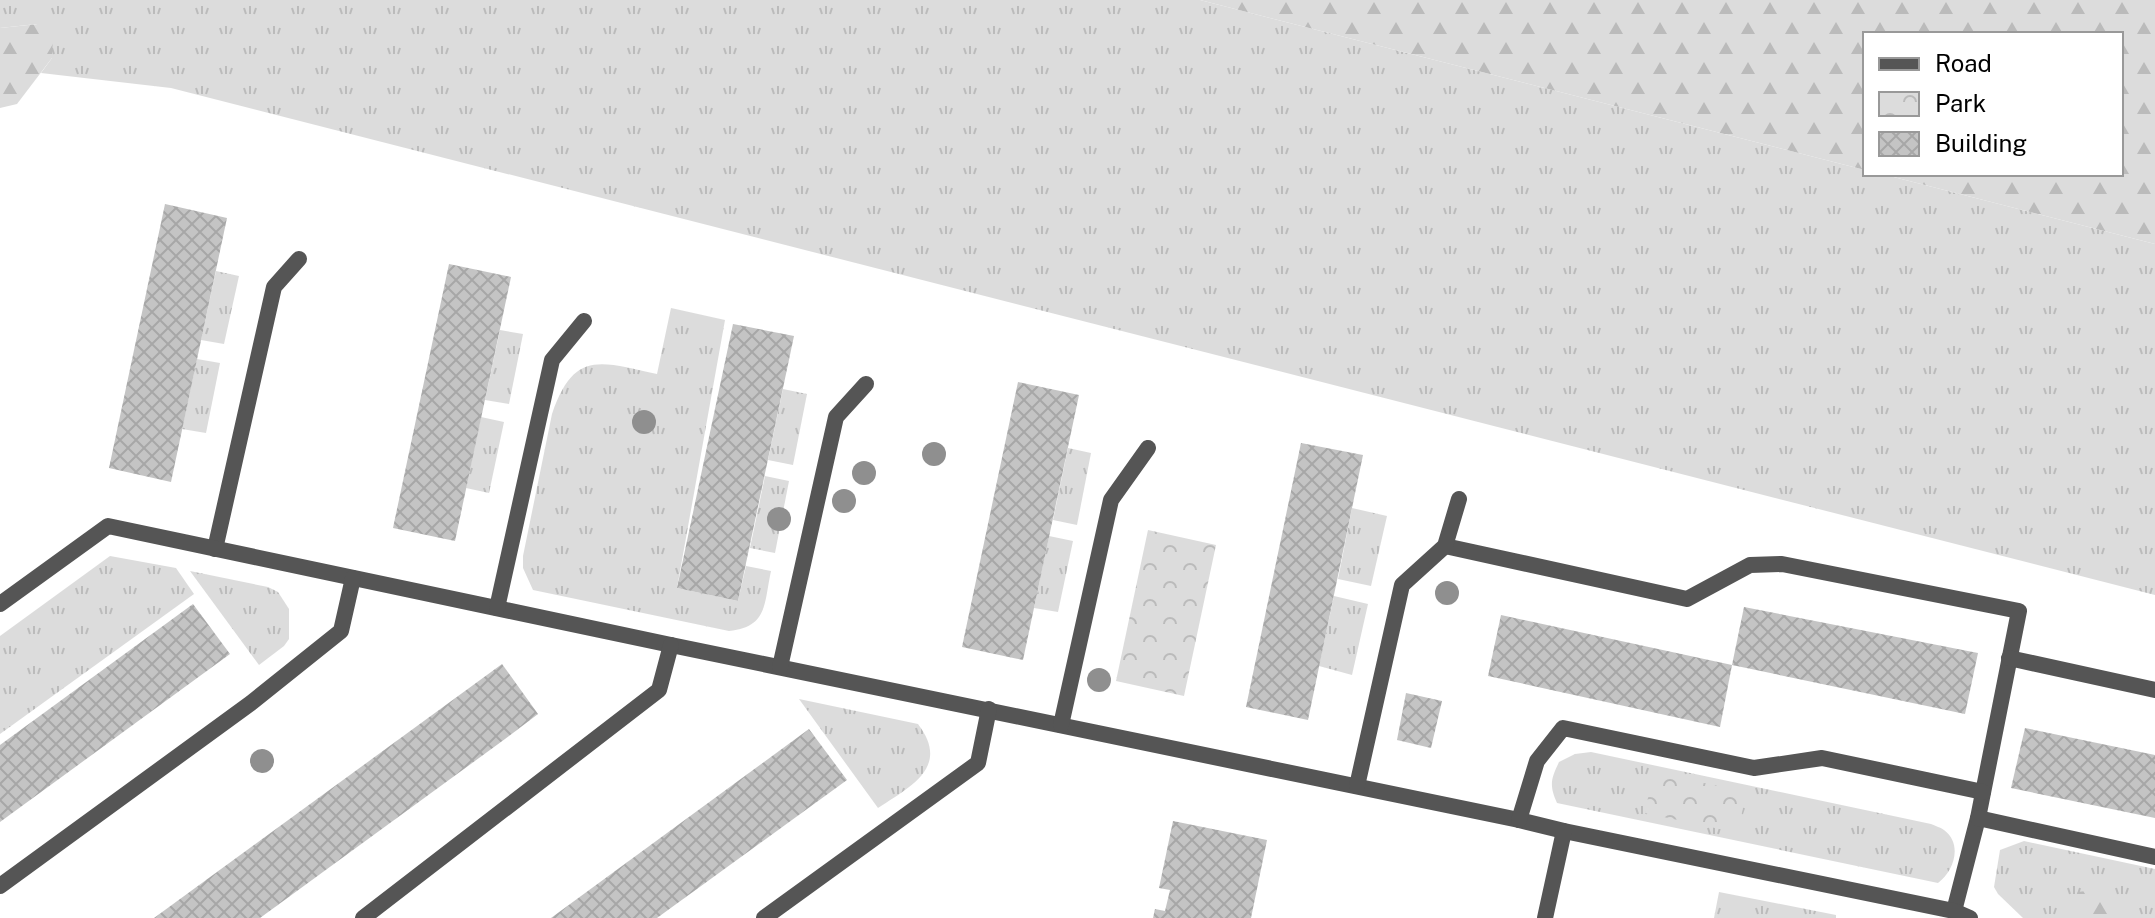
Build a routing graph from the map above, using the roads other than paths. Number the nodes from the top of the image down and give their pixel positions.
1 (299, 259) dead end
2 (584, 321) dead end
3 (866, 384) dead end
4 (1148, 448) dead end
5 (1459, 499) dead end
6 (1445, 546) junction
7 (215, 549) junction
8 (353, 578) junction
9 (0, 604) edge
10 (497, 608) junction
11 (671, 645) junction
12 (2009, 658) junction
13 (780, 667) junction
14 (2155, 690) edge
15 (989, 709) junction
16 (1061, 725) junction
17 (1357, 786) junction
18 (1983, 792) junction
19 (1978, 818) junction
20 (1519, 820) junction
21 (1564, 831) junction
22 (2155, 857) edge
23 (0, 886) edge
24 (1962, 915) edge
25 (363, 918) edge
26 (764, 918) edge
27 (1545, 918) edge

1 - 7 street
2 - 10 street
3 - 13 street
4 - 16 street
5 - 6 street
6 - 12 street
6 - 17 street
7 - 8 street
7 - 9 street
8 - 10 street
8 - 23 street
10 - 11 street
11 - 13 street
11 - 25 street
12 - 14 street
12 - 18 street
13 - 15 street
15 - 16 street
15 - 26 street
16 - 17 street
17 - 20 street
18 - 19 street
18 - 20 street
19 - 22 street
19 - 24 street
20 - 21 street
21 - 24 street
21 - 27 street

